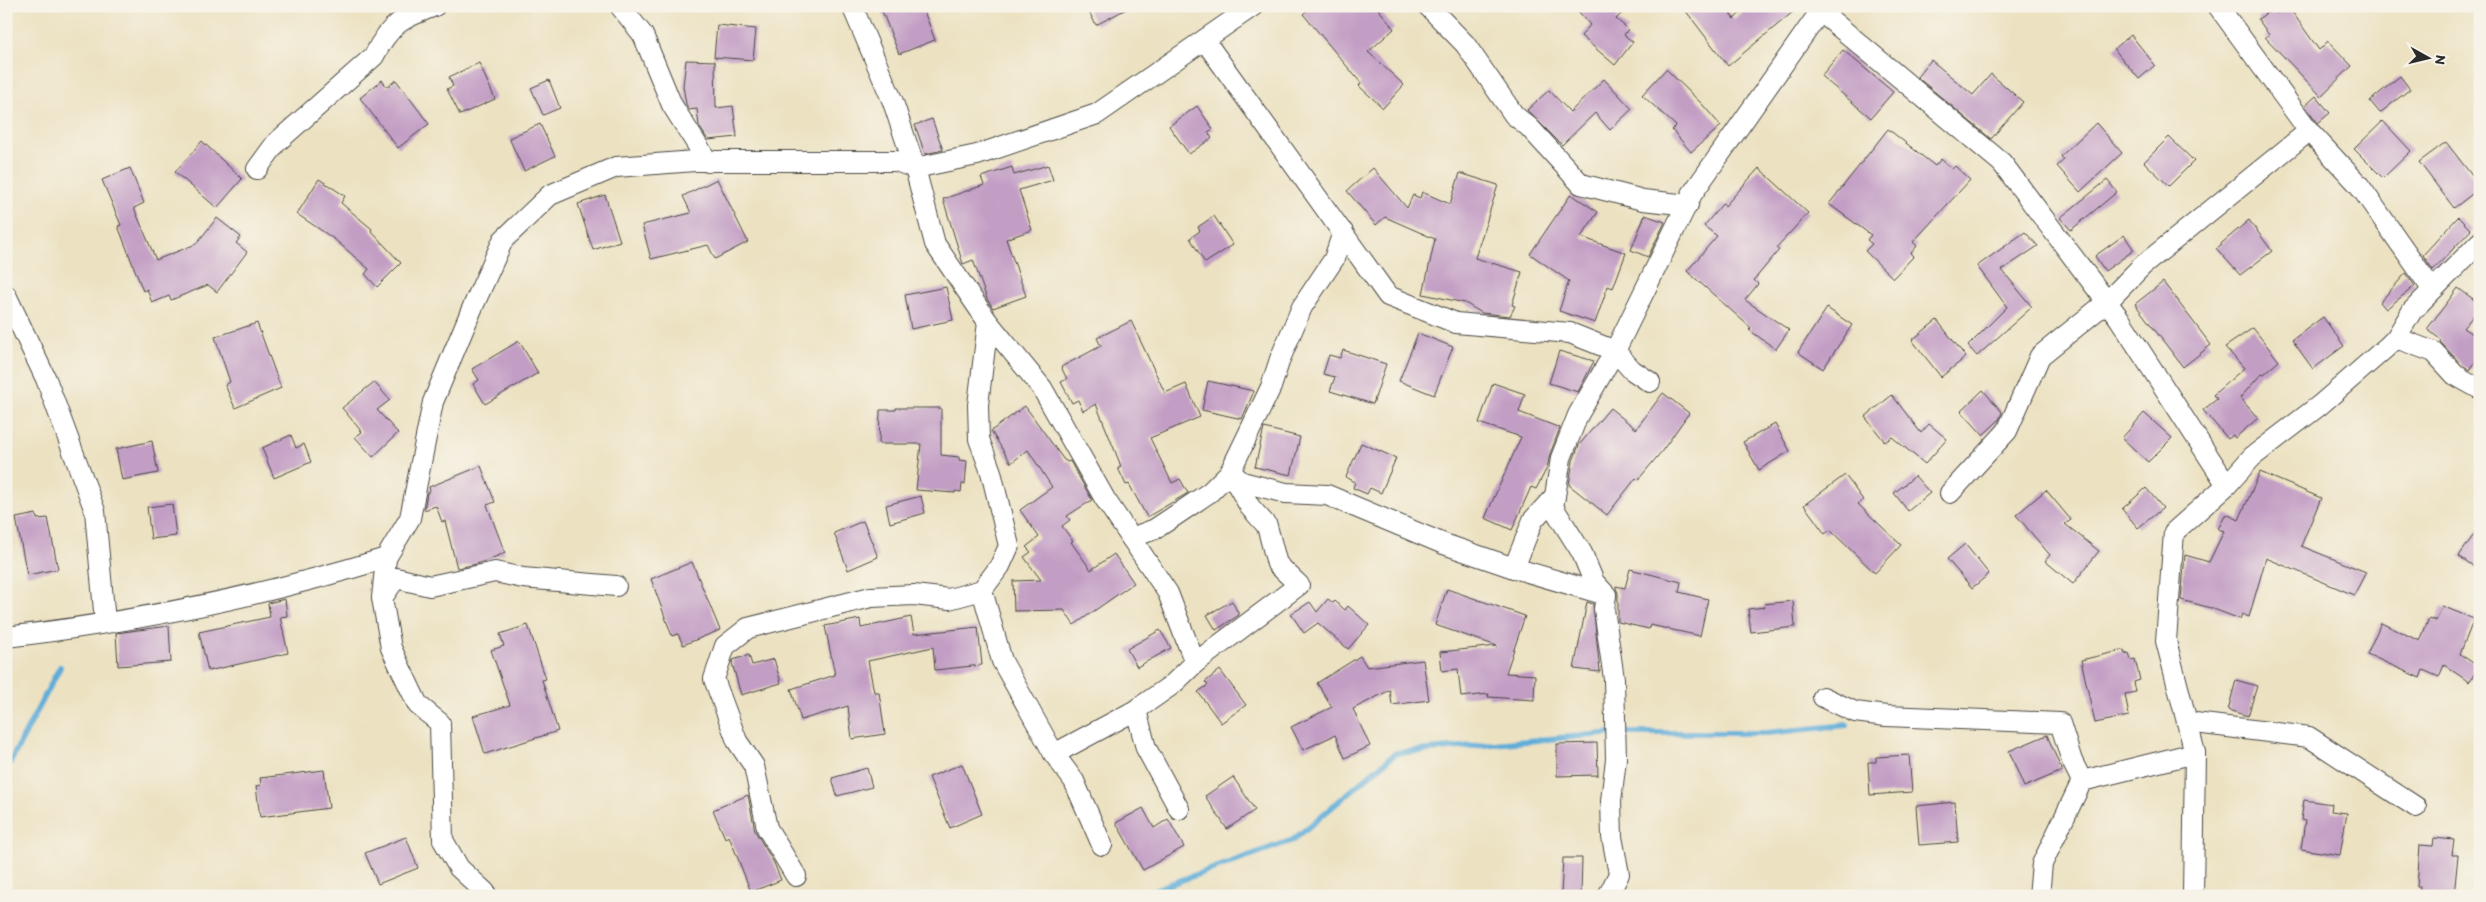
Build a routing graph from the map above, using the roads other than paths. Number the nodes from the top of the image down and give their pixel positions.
1 (435, 6) edge
2 (620, 6) edge
3 (852, 6) edge
4 (1253, 6) edge
5 (1428, 6) edge
6 (2218, 6) edge
7 (1822, 9) edge
8 (1205, 41) junction
9 (2309, 131) junction
10 (708, 162) junction
11 (916, 168) junction
12 (256, 169) dead end
13 (1688, 205) junction
14 (1343, 232) junction
15 (2480, 242) edge
16 (2432, 289) junction
17 (6, 295) edge
18 (2107, 302) junction
19 (988, 322) junction
20 (2396, 338) junction
21 (1615, 351) junction
22 (1650, 382) dead end
23 (2480, 389) edge
24 (1230, 472) junction
25 (2227, 485) junction
26 (1950, 493) dead end
27 (1554, 496) junction
28 (1131, 538) junction
29 (386, 558) junction
30 (1514, 568) junction
31 (616, 586) dead end
32 (982, 590) junction
33 (1606, 595) junction
34 (382, 598) junction
35 (105, 622) junction
36 (6, 637) edge
37 (1195, 662) junction
38 (1823, 697) dead end
39 (1136, 710) junction
40 (2187, 722) junction
41 (2195, 753) junction
42 (1054, 754) junction
43 (2082, 781) junction
44 (2416, 807) dead end
45 (1179, 809) dead end
46 (1102, 845) dead end
47 (796, 876) dead end
48 (483, 896) edge
49 (1608, 896) edge
50 (2039, 896) edge
51 (2193, 896) edge

1 - 12 street
2 - 10 street
3 - 11 street
4 - 8 street
5 - 13 street
6 - 9 street
7 - 13 street
7 - 18 street
8 - 11 street
8 - 14 street
9 - 16 street
9 - 18 street
10 - 11 street
10 - 29 street
11 - 19 street
13 - 21 street
14 - 21 street
14 - 24 street
15 - 16 street
16 - 20 street
17 - 35 street
18 - 25 street
18 - 26 street
19 - 28 street
19 - 32 street
20 - 23 street
20 - 25 street
21 - 22 street
21 - 27 street
24 - 28 street
24 - 30 street
24 - 37 street
25 - 40 street
27 - 30 street
27 - 33 street
28 - 37 street
29 - 34 street
29 - 35 street
30 - 33 street
31 - 34 street
32 - 42 street
32 - 47 street
33 - 49 street
34 - 48 street
35 - 36 street
37 - 39 street
38 - 43 street
39 - 42 street
39 - 45 street
40 - 41 street
40 - 44 street
41 - 43 street
41 - 51 street
42 - 46 street
43 - 50 street

